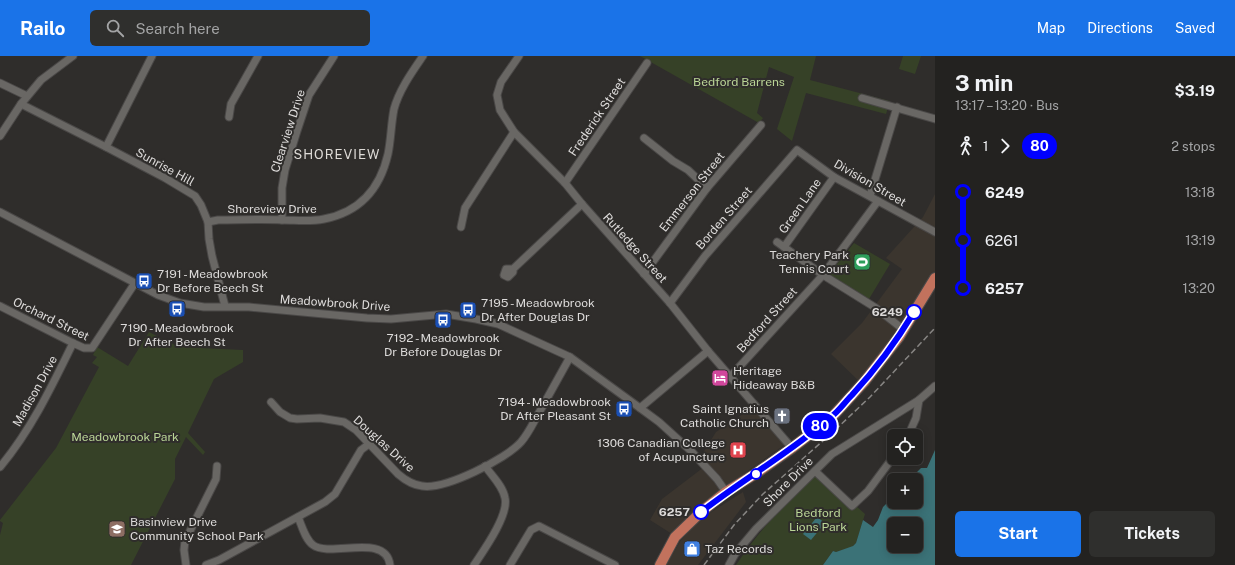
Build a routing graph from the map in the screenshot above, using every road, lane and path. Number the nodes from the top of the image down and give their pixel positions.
1 (73, 56) edge
2 (152, 56) edge
3 (258, 56) edge
4 (334, 56) edge
5 (423, 56) edge
6 (519, 56) edge
7 (647, 63) dead end
8 (0, 83) edge
9 (27, 96) junction
10 (862, 98) dead end
11 (21, 104) junction
12 (897, 107) junction
13 (229, 117) dead end
14 (935, 119) edge
15 (761, 126) dead end
16 (514, 132) junction
17 (0, 136) edge
18 (644, 138) dead end
19 (106, 147) junction
20 (797, 150) joint
21 (834, 177) junction
22 (565, 183) junction
23 (707, 188) junction
24 (870, 196) junction
25 (878, 201) junction
26 (582, 204) junction
27 (0, 212) edge
28 (282, 220) junction
29 (208, 222) junction
30 (461, 227) dead end
31 (935, 232) edge
32 (777, 242) dead end
33 (784, 248) junction
34 (513, 269) dead end
35 (644, 274) junction
36 (823, 275) junction
37 (935, 278) edge
38 (135, 283) junction
39 (670, 303) junction
40 (0, 306) edge
41 (225, 306) junction
42 (904, 330) junction
43 (73, 343) junction
44 (708, 351) junction
45 (570, 358) junction
46 (730, 376) junction
47 (935, 386) edge
48 (919, 400) junction
49 (271, 402) dead end
50 (640, 408) junction
51 (911, 429) edge
52 (369, 444) junction
53 (792, 448) junction
54 (887, 465) edge
55 (217, 466) dead end
56 (485, 466) junction
57 (0, 467) edge
58 (815, 470) junction
59 (726, 492) junction
60 (298, 517) junction
61 (220, 563) edge
62 (186, 565) edge
63 (206, 565) edge
64 (390, 565) edge
65 (474, 565) edge
66 (510, 565) edge
67 (615, 565) edge
68 (660, 565) edge
69 (729, 565) edge

1 - 9 street
2 - 19 street
3 - 13 street
4 - 28 street, Clearview Drive
5 - 28 street, Shoreview Drive
6 - 16 street, Rutledge Street
7 - 22 street, Frederick Street
8 - 9 street
9 - 11 street
10 - 12 street
11 - 17 street
11 - 19 street, Sunrise Hill
12 - 14 street
12 - 24 street
15 - 23 street, Emmerson Street
16 - 22 street, Rutledge Street
16 - 30 street
18 - 23 street
19 - 29 street, Sunrise Hill
20 - 21 street, Division Street
20 - 39 street, Borden Street
21 - 24 street, Division Street
21 - 33 street, Green Lane
22 - 26 street, Rutledge Street
23 - 35 street, Emmerson Street
24 - 25 street, Division Street
25 - 31 street, Division Street
25 - 36 street, Bedford Street
26 - 34 street
26 - 35 street, Rutledge Street
27 - 38 street, Meadowbrook Drive
28 - 29 street, Shoreview Drive
29 - 41 street, Sunrise Hill
32 - 33 street
33 - 36 street
35 - 39 street, Rutledge Street
36 - 42 street
36 - 46 street, Bedford Street
37 - 42 main road
38 - 41 street, Meadowbrook Drive
38 - 43 street, Orchard Street
39 - 44 street, Rutledge Street
40 - 43 street, Orchard Street
41 - 45 street, Meadowbrook Drive
42 - 53 main road
43 - 57 street, Madison Drive
44 - 46 street, Rutledge Street
44 - 50 street
45 - 50 street, Meadowbrook Drive
45 - 56 street, Douglas Drive
46 - 53 street, Rutledge Street
47 - 48 street, Shore Drive
48 - 51 street
48 - 58 street, Shore Drive
49 - 52 street, Douglas Drive
50 - 59 street, Meadowbrook Drive
52 - 56 street, Douglas Drive
52 - 60 street
53 - 59 main road
54 - 58 street
55 - 62 street
56 - 65 street
58 - 69 street, Shore Drive
59 - 68 main road
60 - 61 street
60 - 64 street
61 - 63 street
66 - 67 street

